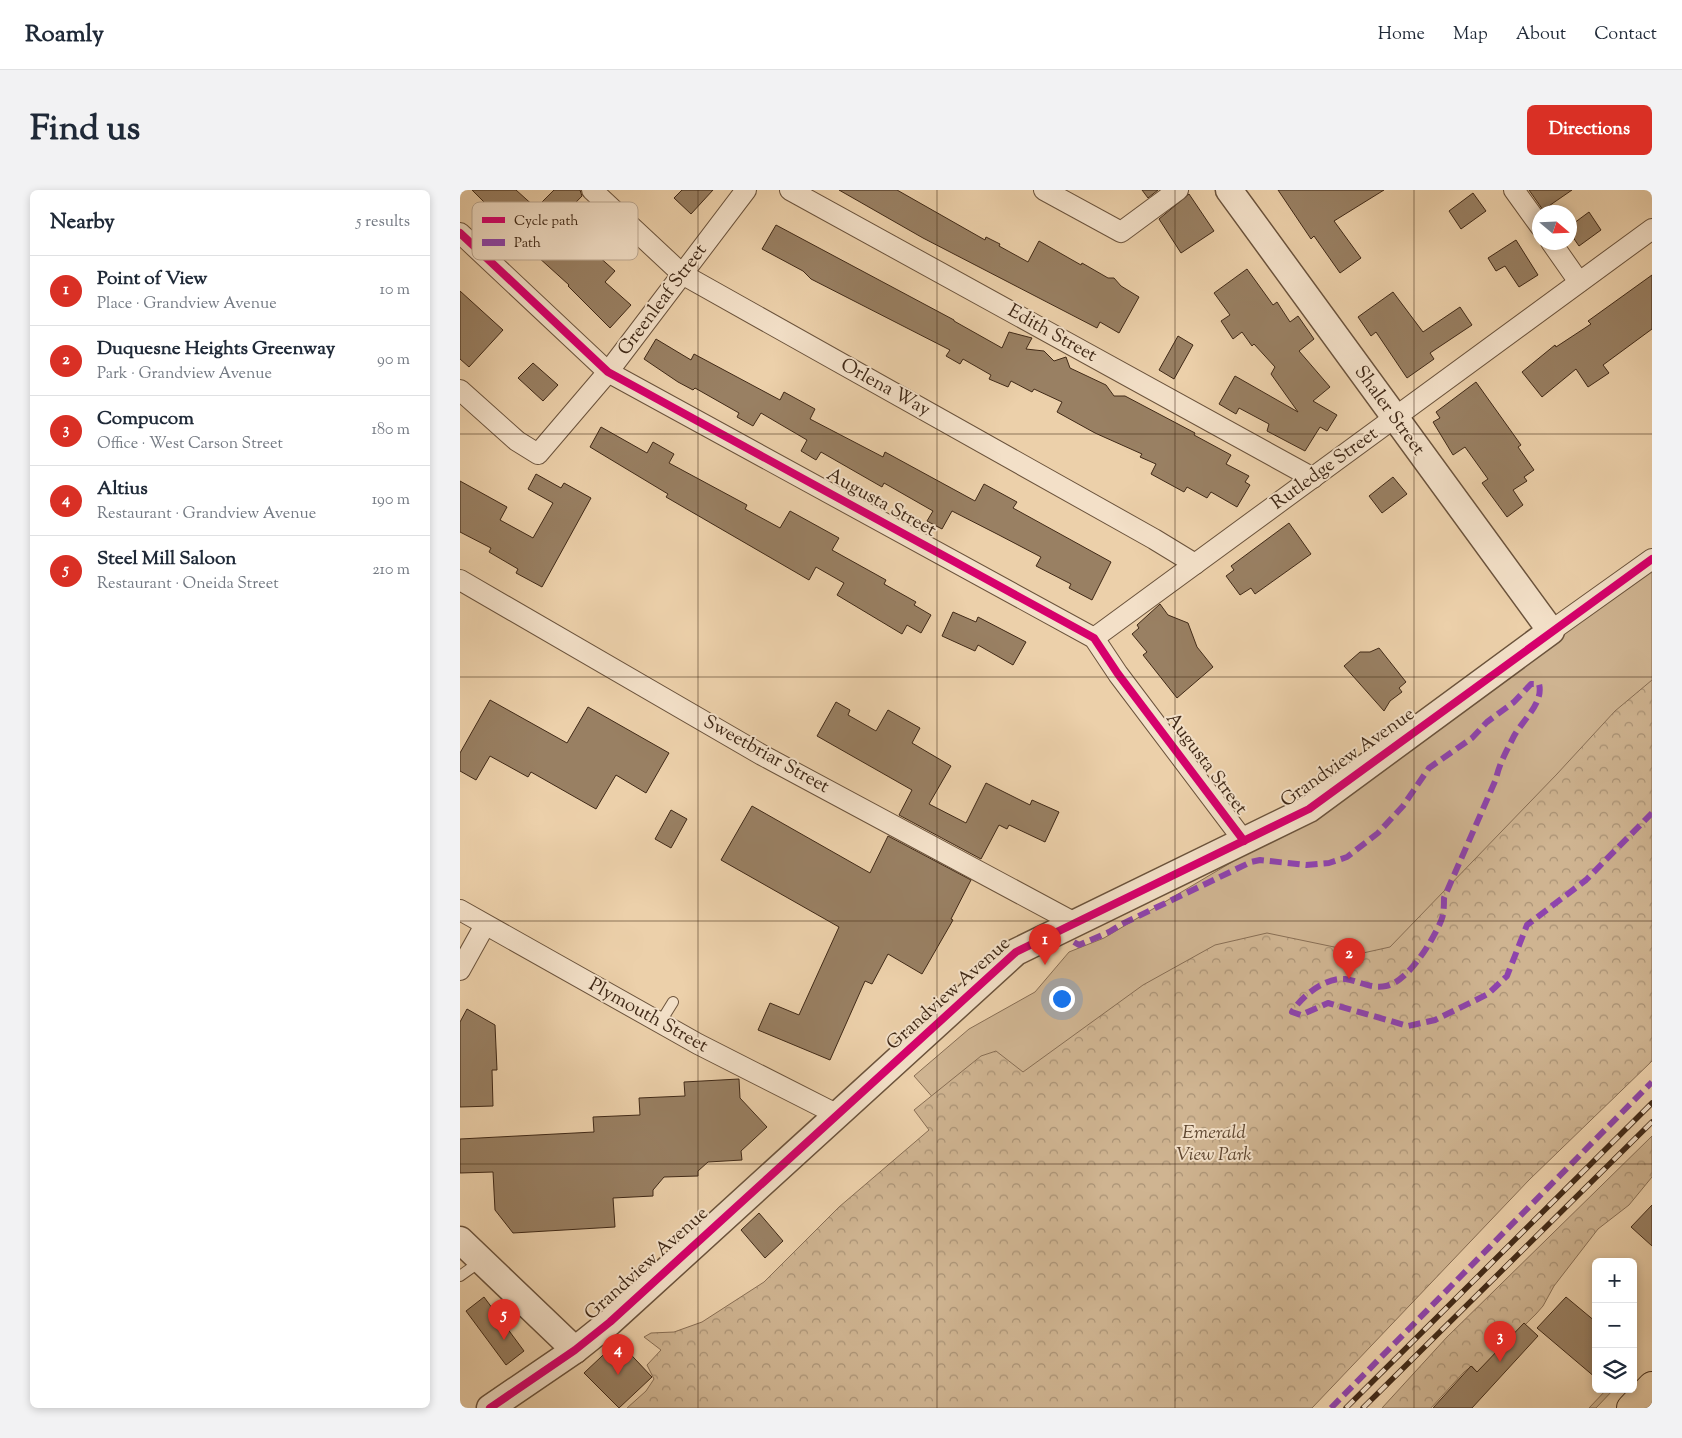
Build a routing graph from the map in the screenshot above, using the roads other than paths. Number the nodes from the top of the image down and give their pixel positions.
1 (592, 190) edge
2 (746, 190) edge
3 (790, 190) edge
4 (1044, 190) edge
5 (1178, 190) edge
6 (1229, 190) edge
7 (1514, 190) edge
8 (605, 202) edge
9 (1532, 215) edge
10 (1652, 229) edge
11 (460, 233) edge
12 (638, 233) edge
13 (472, 244) edge
14 (1557, 250) edge
15 (489, 260) edge
16 (682, 274) junction
17 (1579, 282) junction
18 (608, 372) junction
19 (460, 390) edge
20 (1394, 418) junction
21 (1313, 478) junction
22 (1652, 559) edge
23 (1195, 564) junction
24 (460, 580) edge
25 (1551, 631) junction
26 (1094, 638) junction
27 (1244, 841) junction
28 (460, 910) edge
29 (1076, 923) junction
30 (485, 925) junction
31 (460, 970) edge
32 (673, 1002) dead end
33 (660, 1023) junction
34 (838, 1115) junction
35 (460, 1240) edge
36 (481, 1261) junction
37 (460, 1276) edge
38 (575, 1350) junction
39 (1652, 1386) edge
40 (490, 1408) edge
41 (1631, 1408) edge

1 - 8 street, Orlena Way
2 - 16 street, Greenleaf Street
3 - 21 street, Edith Street
4 - 5 street
6 - 20 street, Shaler Street
7 - 9 street
10 - 17 street, Rutledge Street
11 - 13 street, Augusta Street
12 - 16 street, Orlena Way
14 - 17 street
15 - 18 street, Augusta Street
16 - 18 street, Greenleaf Street
16 - 23 street, Orlena Way
17 - 20 street, Rutledge Street
18 - 19 street, Greenleaf Street
18 - 26 street, Augusta Street
20 - 21 street, Rutledge Street
20 - 25 street, Shaler Street
21 - 23 street, Rutledge Street
22 - 25 street, Grandview Avenue
23 - 26 street, Rutledge Street
24 - 29 street, Sweetbriar Street
25 - 27 street, Grandview Avenue
26 - 27 street, Augusta Street
27 - 29 street, Grandview Avenue
28 - 30 street, Plymouth Street
29 - 34 street, Grandview Avenue
30 - 31 street
30 - 33 street, Plymouth Street
32 - 33 lane
33 - 34 street, Plymouth Street
34 - 38 street, Grandview Avenue
35 - 36 street
36 - 37 lane
36 - 38 street
38 - 40 street, Grandview Avenue
39 - 41 main road

